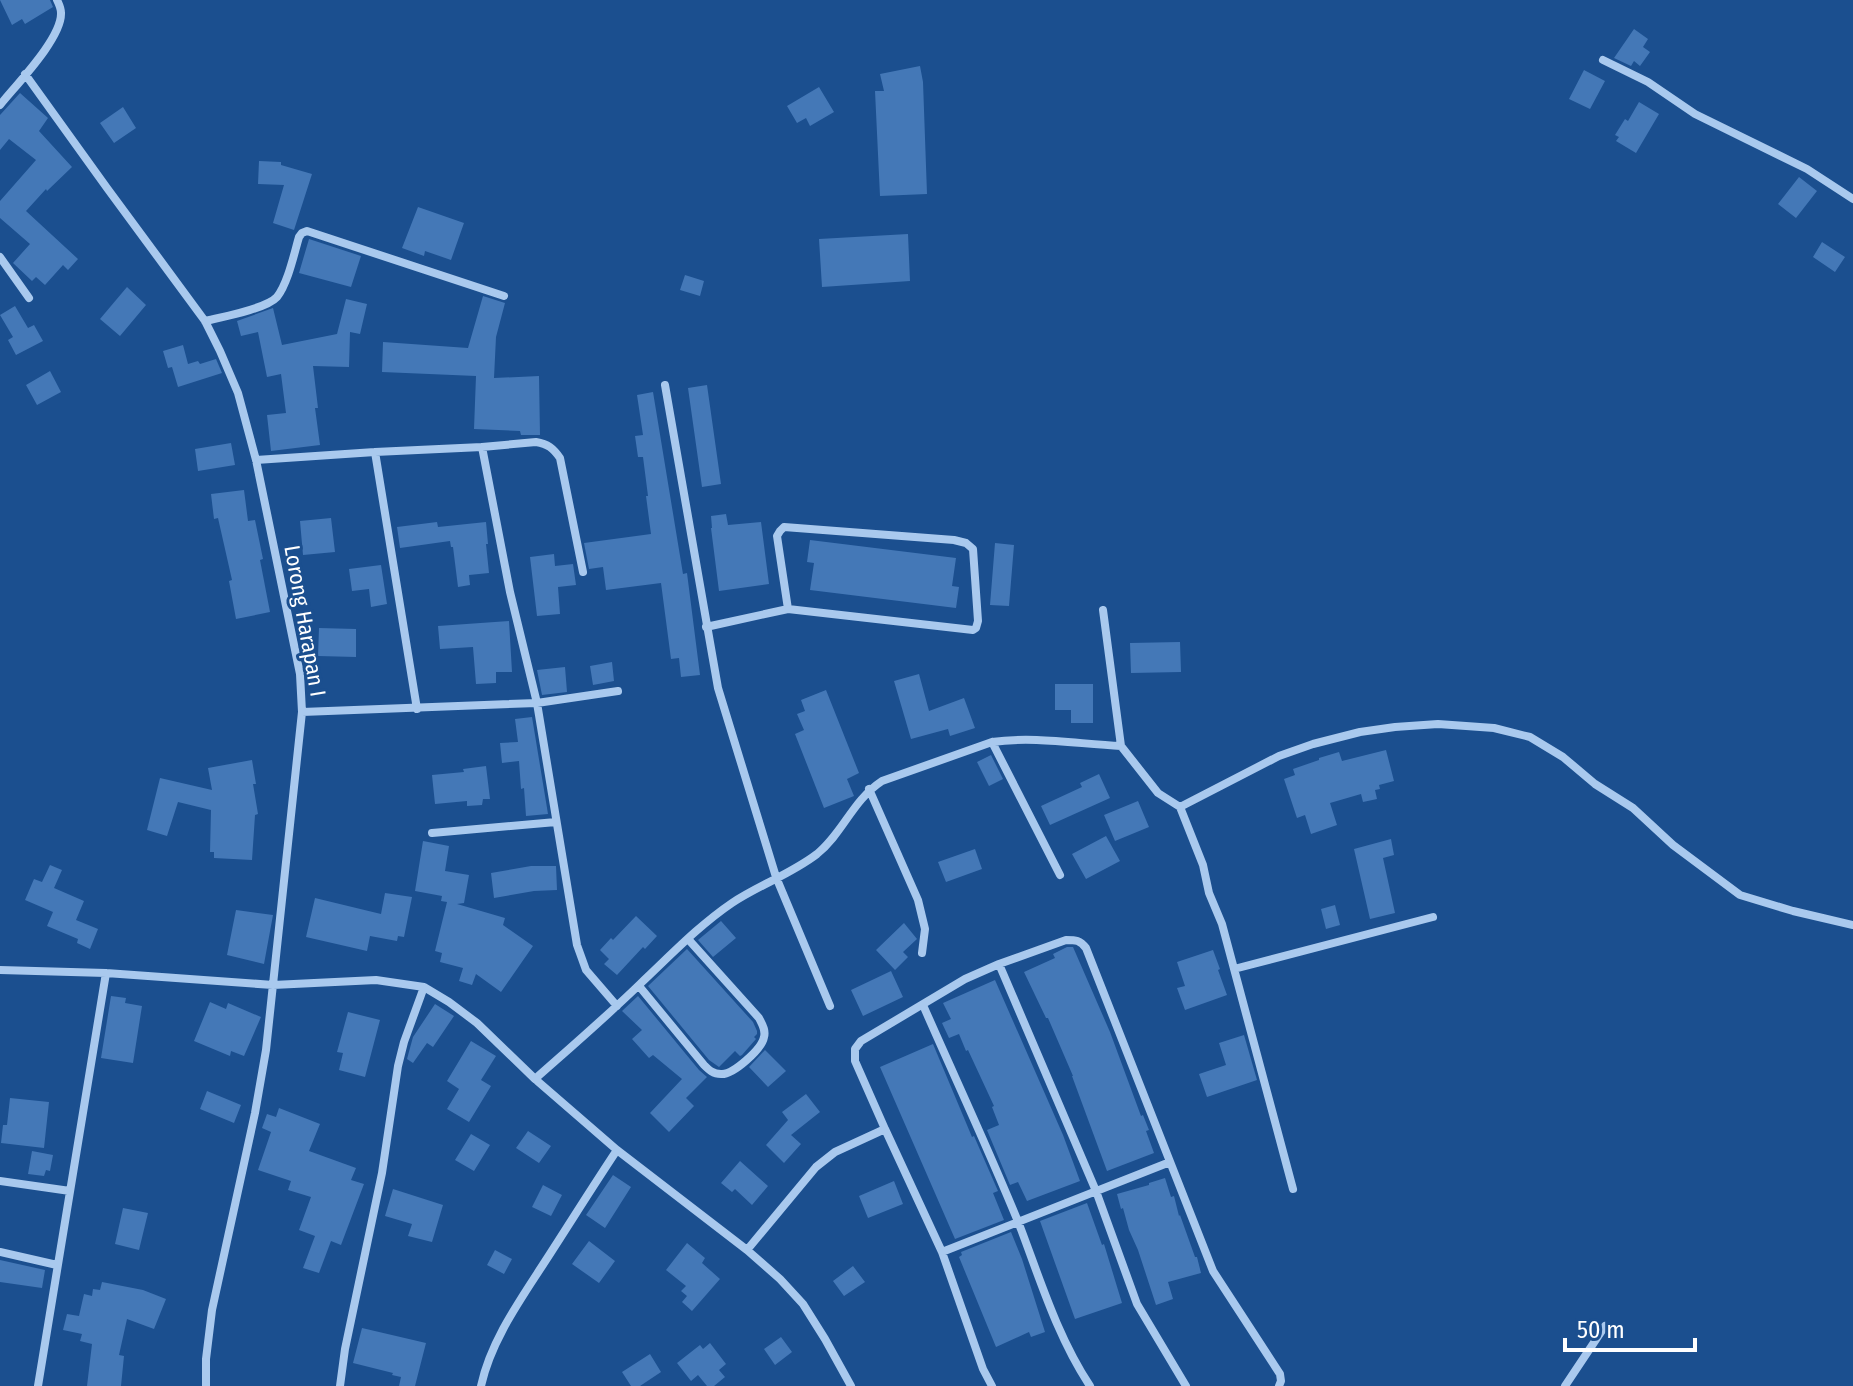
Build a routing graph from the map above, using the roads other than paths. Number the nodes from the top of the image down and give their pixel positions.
1 (57, 0) edge
2 (1603, 60) dead end
3 (25, 74) junction
4 (0, 105) edge
5 (1853, 199) edge
6 (0, 257) edge
7 (504, 296) dead end
8 (29, 298) dead end
9 (205, 321) junction
10 (665, 385) dead end
11 (482, 447) junction
12 (375, 452) junction
13 (256, 460) junction
14 (583, 572) dead end
15 (788, 609) junction
16 (1103, 610) dead end
17 (706, 627) junction
18 (618, 691) dead end
19 (537, 703) junction
20 (417, 709) junction
21 (302, 712) junction
22 (992, 742) junction
23 (1121, 746) junction
24 (869, 789) junction
25 (1180, 807) junction
26 (556, 822) junction
27 (432, 833) dead end
28 (1060, 875) dead end
29 (776, 877) junction
30 (1433, 917) dead end
31 (1853, 925) edge
32 (688, 939) junction
33 (922, 953) dead end
34 (999, 964) junction
35 (1234, 969) junction
36 (0, 970) edge
37 (106, 973) junction
38 (273, 985) junction
39 (639, 986) junction
40 (424, 987) junction
41 (923, 1005) junction
42 (617, 1006) junction
43 (830, 1006) dead end
44 (535, 1079) junction
45 (885, 1129) junction
46 (617, 1150) junction
47 (1170, 1162) junction
48 (0, 1181) edge
49 (1293, 1189) dead end
50 (70, 1191) junction
51 (1096, 1191) junction
52 (1018, 1222) junction
53 (747, 1250) junction
54 (0, 1252) edge
55 (942, 1252) junction
56 (57, 1265) junction
57 (1605, 1326) dead end
58 (38, 1386) edge
59 (206, 1386) edge
60 (340, 1386) edge
61 (481, 1386) edge
62 (851, 1386) edge
63 (992, 1386) edge
64 (1090, 1386) edge
65 (1186, 1386) edge
66 (1279, 1386) edge
67 (1565, 1386) edge

1 - 3 street
2 - 5 street
3 - 4 street
3 - 9 street, Lorong Harapan I
6 - 8 street
7 - 9 street
9 - 13 street, Lorong Harapan I
10 - 17 street
11 - 12 street
11 - 14 street
11 - 19 street
12 - 13 street
12 - 20 street
13 - 21 street, Lorong Harapan I
15 - 15 street
15 - 17 street
16 - 23 street
17 - 29 street
18 - 19 street
19 - 20 street
19 - 26 street
20 - 21 street
21 - 38 street, Lorong Harapan I
22 - 23 street
22 - 24 street
22 - 28 street
23 - 25 street
24 - 29 street
24 - 33 street
25 - 31 street
25 - 35 street
26 - 27 street
26 - 42 street
29 - 32 street
29 - 43 street
30 - 35 street
32 - 39 street
32 - 39 street
34 - 41 street
34 - 47 street
34 - 51 street
35 - 49 street
36 - 37 street
37 - 38 street
37 - 50 street
38 - 40 street
38 - 59 street, Lorong Harapan I
39 - 42 street
40 - 44 street
40 - 60 street
41 - 45 street
41 - 52 street
42 - 44 street
44 - 46 street
45 - 53 street
45 - 55 street
46 - 53 street
46 - 61 street
47 - 51 street
47 - 66 street
48 - 50 street
50 - 56 street
51 - 52 street
51 - 65 street
52 - 55 street
52 - 64 street
53 - 62 street
54 - 56 street
55 - 63 street
56 - 58 street
57 - 67 street

